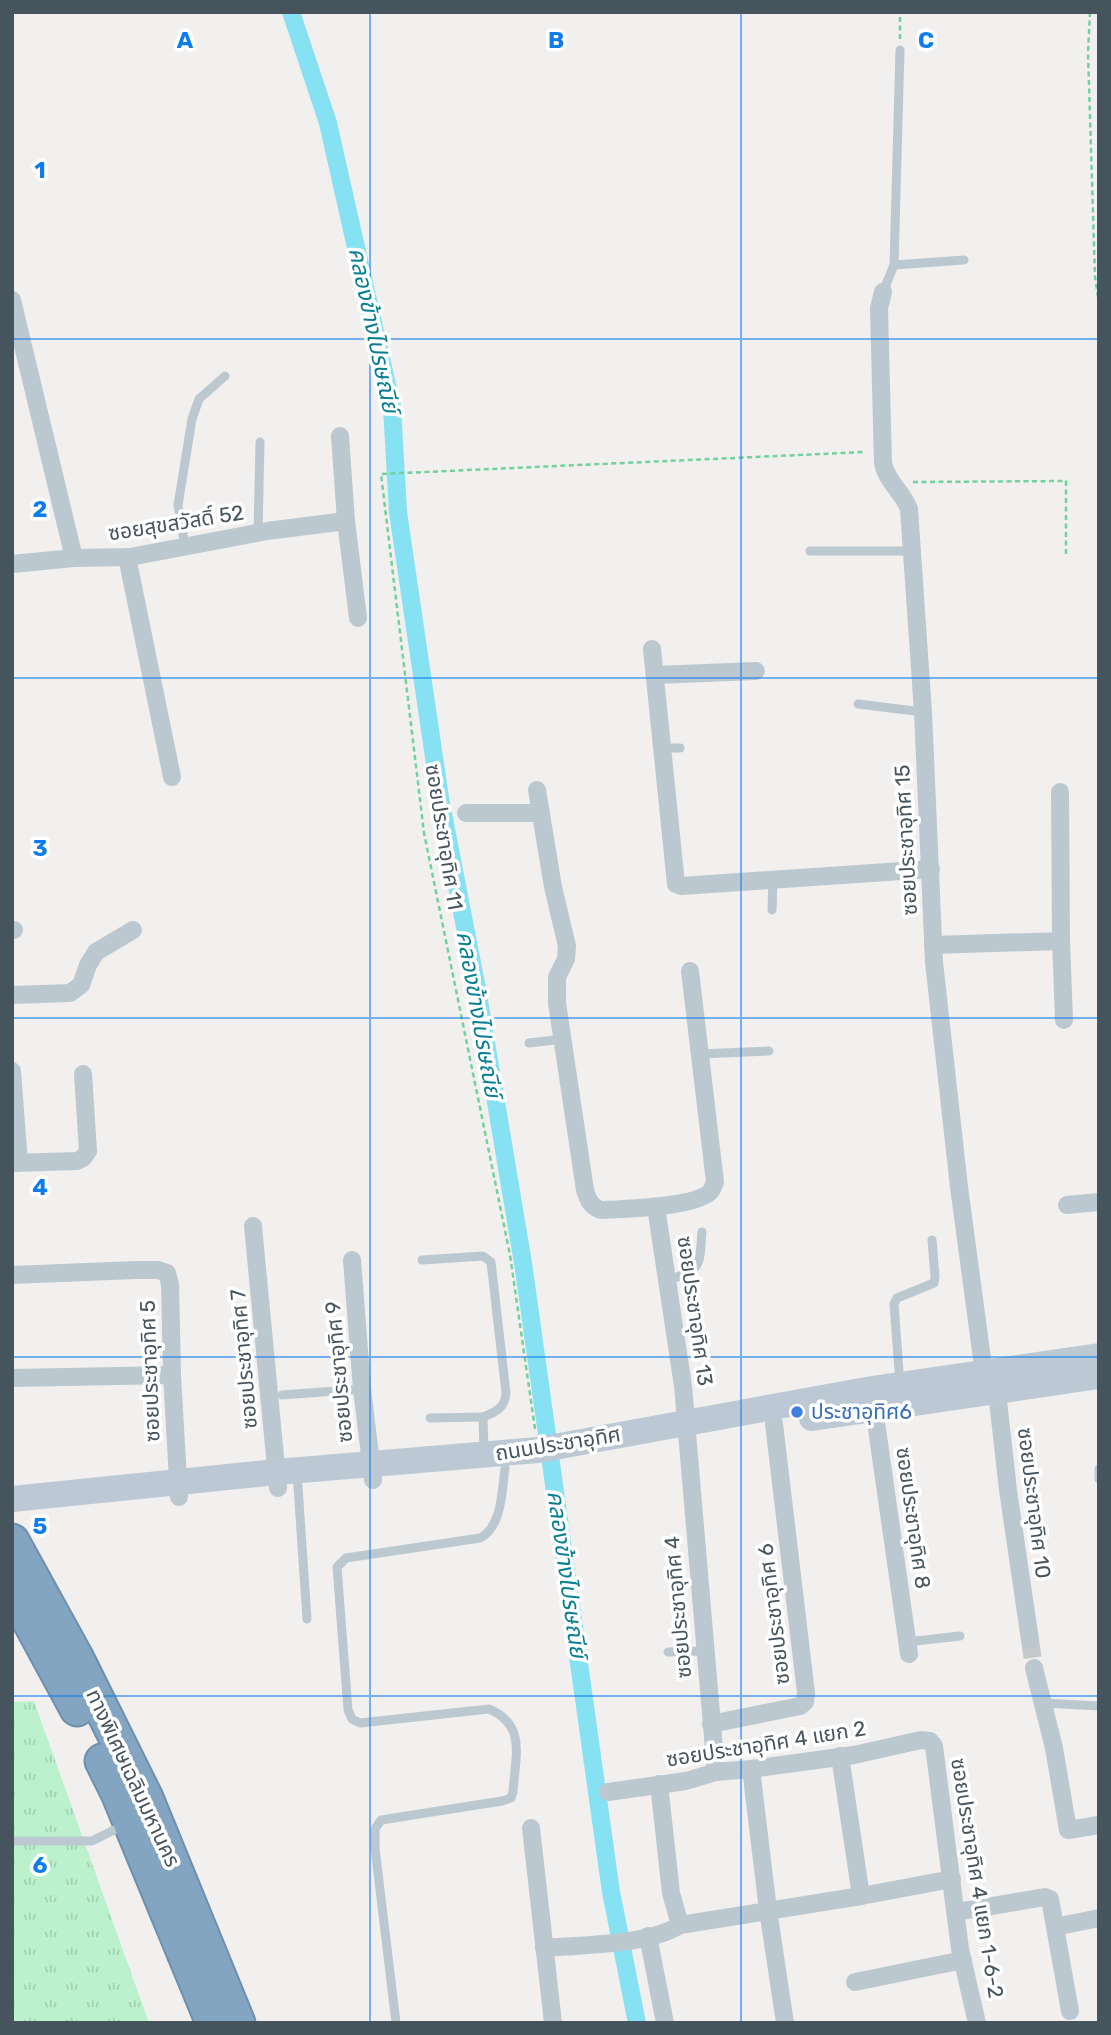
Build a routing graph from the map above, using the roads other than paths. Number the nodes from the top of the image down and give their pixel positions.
1 (900, 50) road end
2 (964, 260) dead end
3 (894, 265) junction
4 (883, 292) joint
5 (12, 300) edge
6 (225, 376) dead end
7 (340, 436) dead end
8 (260, 442) dead end
9 (346, 521) junction
10 (258, 533) junction
11 (185, 546) junction
12 (810, 551) dead end
13 (911, 551) junction
14 (127, 557) junction
15 (74, 558) junction
16 (12, 564) edge
17 (358, 618) dead end
18 (652, 649) dead end
19 (756, 671) dead end
20 (655, 675) junction
21 (858, 704) dead end
22 (923, 712) junction
23 (661, 748) junction
24 (680, 748) dead end
25 (172, 777) dead end
26 (537, 790) dead end
27 (1060, 792) dead end
28 (466, 813) dead end
29 (541, 813) junction
30 (931, 869) junction
31 (773, 880) junction
32 (772, 910) dead end
33 (133, 930) dead end
34 (1061, 941) junction
35 (933, 945) junction
36 (690, 971) dead end
37 (12, 995) edge
38 (1064, 1020) dead end
39 (563, 1039) junction
40 (529, 1043) dead end
41 (769, 1051) dead end
42 (700, 1054) junction
43 (12, 1071) edge
44 (83, 1074) dead end
45 (15, 1163) edge
46 (1099, 1202) edge
47 (1067, 1205) dead end
48 (656, 1207) junction
49 (253, 1226) dead end
50 (702, 1232) dead end
51 (932, 1240) dead end
52 (352, 1260) dead end
53 (422, 1261) dead end
54 (12, 1275) edge
55 (668, 1280) junction
56 (1099, 1356) edge
57 (172, 1375) junction
58 (1099, 1376) edge
59 (12, 1378) edge
60 (990, 1382) junction
61 (900, 1385) junction
62 (362, 1389) junction
63 (282, 1395) dead end
64 (873, 1399) junction
65 (483, 1417) junction
66 (430, 1418) dead end
67 (775, 1424) junction
68 (687, 1431) junction
69 (494, 1462) junction
70 (1099, 1469) edge
71 (372, 1473) junction
72 (288, 1479) junction
73 (1099, 1479) edge
74 (179, 1489) junction
75 (13, 1498) edge
76 (12, 1516) edge
77 (12, 1541) edge
78 (12, 1566) edge
79 (12, 1589) edge
80 (307, 1619) dead end
81 (960, 1636) dead end
82 (1030, 1640) tunnel mouth
83 (908, 1648) joint
84 (704, 1651) junction
85 (668, 1652) dead end
86 (1034, 1668) tunnel mouth
87 (1043, 1703) junction
88 (1099, 1706) edge
89 (711, 1724) junction
90 (930, 1741) joint
91 (841, 1756) junction
92 (751, 1769) junction
93 (716, 1772) junction
94 (659, 1784) junction
95 (608, 1791) dead end
96 (1099, 1825) edge
97 (531, 1828) dead end
98 (114, 1830) dead end
99 (12, 1841) edge
100 (952, 1879) junction
101 (860, 1896) junction
102 (768, 1910) junction
103 (956, 1912) junction
104 (1099, 1918) edge
105 (680, 1925) junction
106 (1055, 1927) junction
107 (648, 1936) junction
108 (544, 1948) junction
109 (963, 1960) junction
110 (855, 1982) dead end
111 (1070, 2011) dead end
112 (213, 2023) edge
113 (224, 2023) edge
114 (238, 2023) edge
115 (397, 2023) edge
116 (553, 2023) edge
117 (665, 2023) edge
118 (785, 2023) edge
119 (977, 2023) edge

1 - 3 lane
2 - 3 lane
3 - 4 lane
4 - 13 street, ซอยประชาอุทิศ 15
5 - 15 street
6 - 11 lane
7 - 9 street
8 - 10 lane
9 - 10 street, ซอยสุขสวัสดิ์ 52
9 - 17 street
10 - 11 street, ซอยสุขสวัสดิ์ 52
11 - 14 street, ซอยสุขสวัสดิ์ 52
12 - 13 lane
13 - 22 street, ซอยประชาอุทิศ 15
14 - 15 street, ซอยสุขสวัสดิ์ 52
14 - 25 street
15 - 16 street, ซอยสุขสวัสดิ์ 52
18 - 20 street
19 - 20 street
20 - 23 street
21 - 22 lane
22 - 30 street, ซอยประชาอุทิศ 15
23 - 24 lane
23 - 31 street
26 - 29 street
27 - 34 street
28 - 29 street
29 - 39 street
30 - 31 street
30 - 35 street, ซอยประชาอุทิศ 15
31 - 32 lane
33 - 37 street
34 - 35 street
34 - 38 street
35 - 60 street, ซอยประชาอุทิศ 15
36 - 42 street
39 - 40 lane
39 - 48 street
41 - 42 lane
42 - 48 street
43 - 45 street
44 - 45 street
46 - 47 street
48 - 55 street, ซอยประชาอุทิศ 13
49 - 72 street, ซอยประชาอุทิศ 7
50 - 55 lane
51 - 61 lane
52 - 62 street, ซอยประชาอุทิศ 9
53 - 65 lane
54 - 57 street, ซอยประชาอุทิศ 5
55 - 68 street, ซอยประชาอุทิศ 13
56 - 60 main road, ถนนประชาอุทิศ
57 - 59 street
57 - 74 street, ซอยประชาอุทิศ 5
58 - 60 main road, ถนนประชาอุทิศ
60 - 61 main road, ถนนประชาอุทิศ
60 - 64 main road, ถนนประชาอุทิศ
60 - 82 street, ซอยประชาอุทิศ 10
61 - 64 main road, ถนนประชาอุทิศ
62 - 63 lane
62 - 71 street, ซอยประชาอุทิศ 9
64 - 67 main road, ถนนประชาอุทิศ
64 - 68 main road, ถนนประชาอุทิศ
64 - 83 street, ซอยประชาอุทิศ 8
65 - 66 lane
65 - 69 lane
67 - 68 main road, ถนนประชาอุทิศ
67 - 89 street, ซอยประชาอุทิศ 6
68 - 69 main road, ถนนประชาอุทิศ
68 - 84 street, ซอยประชาอุทิศ 4
69 - 71 main road, ถนนประชาอุทิศ
69 - 115 lane
70 - 73 lane
71 - 72 main road, ถนนประชาอุทิศ
72 - 74 main road, ถนนประชาอุทิศ
72 - 80 lane
74 - 75 main road, ถนนประชาอุทิศ
74 - 76 main road, ถนนประชาอุทิศ
77 - 114 highway, ทางพิเศษเฉลิมมหานคร
78 - 113 street
79 - 112 highway, ทางพิเศษเฉลิมมหานคร
81 - 83 lane
84 - 85 lane
84 - 89 street, ซอยประชาอุทิศ 4
86 - 87 street
87 - 88 lane
87 - 96 street
89 - 93 street, ซอยประชาอุทิศ 4
90 - 91 street, ซอยประชาอุทิศ 4 แยก 2
90 - 100 street, ซอยประชาอุทิศ 4 แยก 1-6-2
91 - 92 street, ซอยประชาอุทิศ 4 แยก 2
91 - 101 street
92 - 93 street, ซอยประชาอุทิศ 4 แยก 2
92 - 102 street
93 - 94 street, ซอยประชาอุทิศ 4 แยก 2
94 - 95 street, ซอยประชาอุทิศ 4 แยก 2
94 - 105 street
97 - 108 street
98 - 99 lane
100 - 101 street
100 - 103 street, ซอยประชาอุทิศ 4 แยก 1-6-2
101 - 102 street
102 - 105 street
102 - 118 street
103 - 106 street
103 - 109 street, ซอยประชาอุทิศ 4 แยก 1-6-2
104 - 106 street
105 - 107 street
106 - 111 street
107 - 108 street
107 - 117 street
108 - 116 street
109 - 110 street
109 - 119 street, ซอยประชาอุทิศ 4 แยก 1-6-2

